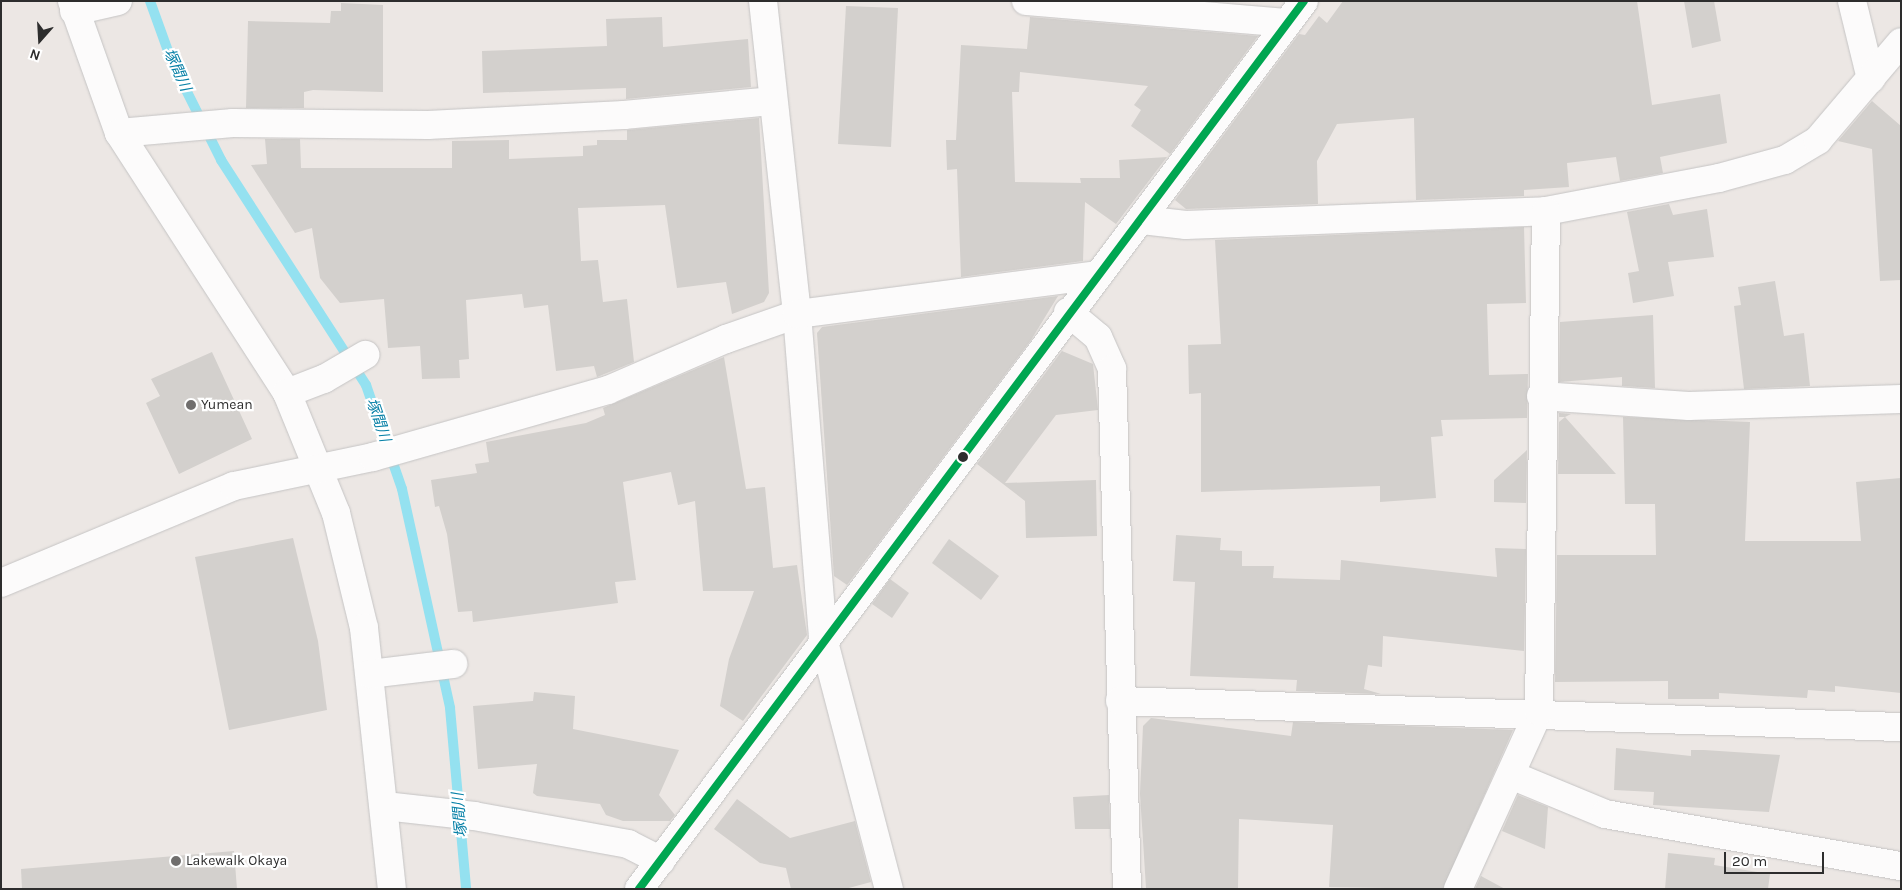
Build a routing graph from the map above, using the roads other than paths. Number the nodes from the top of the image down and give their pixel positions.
1 (118, 1) edge
2 (763, 1) edge
3 (1026, 1) edge
4 (1304, 1) edge
5 (1852, 1) edge
6 (73, 6) edge
7 (1288, 23) junction
8 (1901, 42) edge
9 (1871, 79) junction
10 (771, 102) junction
11 (120, 133) junction
12 (1546, 211) junction
13 (1142, 220) junction
14 (1098, 275) junction
15 (1068, 312) junction
16 (796, 314) junction
17 (365, 354) dead end
18 (287, 394) junction
19 (1541, 396) junction
20 (1901, 399) edge
21 (318, 467) junction
22 (1, 583) edge
23 (822, 638) junction
24 (453, 664) dead end
25 (370, 674) junction
26 (1120, 701) junction
27 (1539, 712) junction
28 (1901, 727) edge
29 (1511, 775) junction
30 (385, 806) junction
31 (660, 861) junction
32 (1901, 866) edge
33 (392, 889) edge
34 (639, 889) edge
35 (889, 889) edge
36 (1127, 889) edge
37 (1458, 889) edge

1 - 6 street
2 - 10 street
3 - 7 street
4 - 7 street
5 - 9 street
6 - 11 street
7 - 13 street
8 - 9 street
9 - 12 street
10 - 11 street
10 - 16 street
11 - 18 street
12 - 13 street
12 - 19 street
13 - 14 street
14 - 15 street
14 - 16 street
15 - 23 street
15 - 26 street
16 - 21 street
16 - 23 street
17 - 18 street
18 - 21 street
19 - 20 street
19 - 27 street
21 - 22 street
21 - 25 street
23 - 31 street
23 - 35 street
24 - 25 street
25 - 30 street
26 - 27 street
26 - 36 street
27 - 28 street
27 - 29 street
29 - 32 street
29 - 37 street
30 - 31 street
30 - 33 street
31 - 34 street

